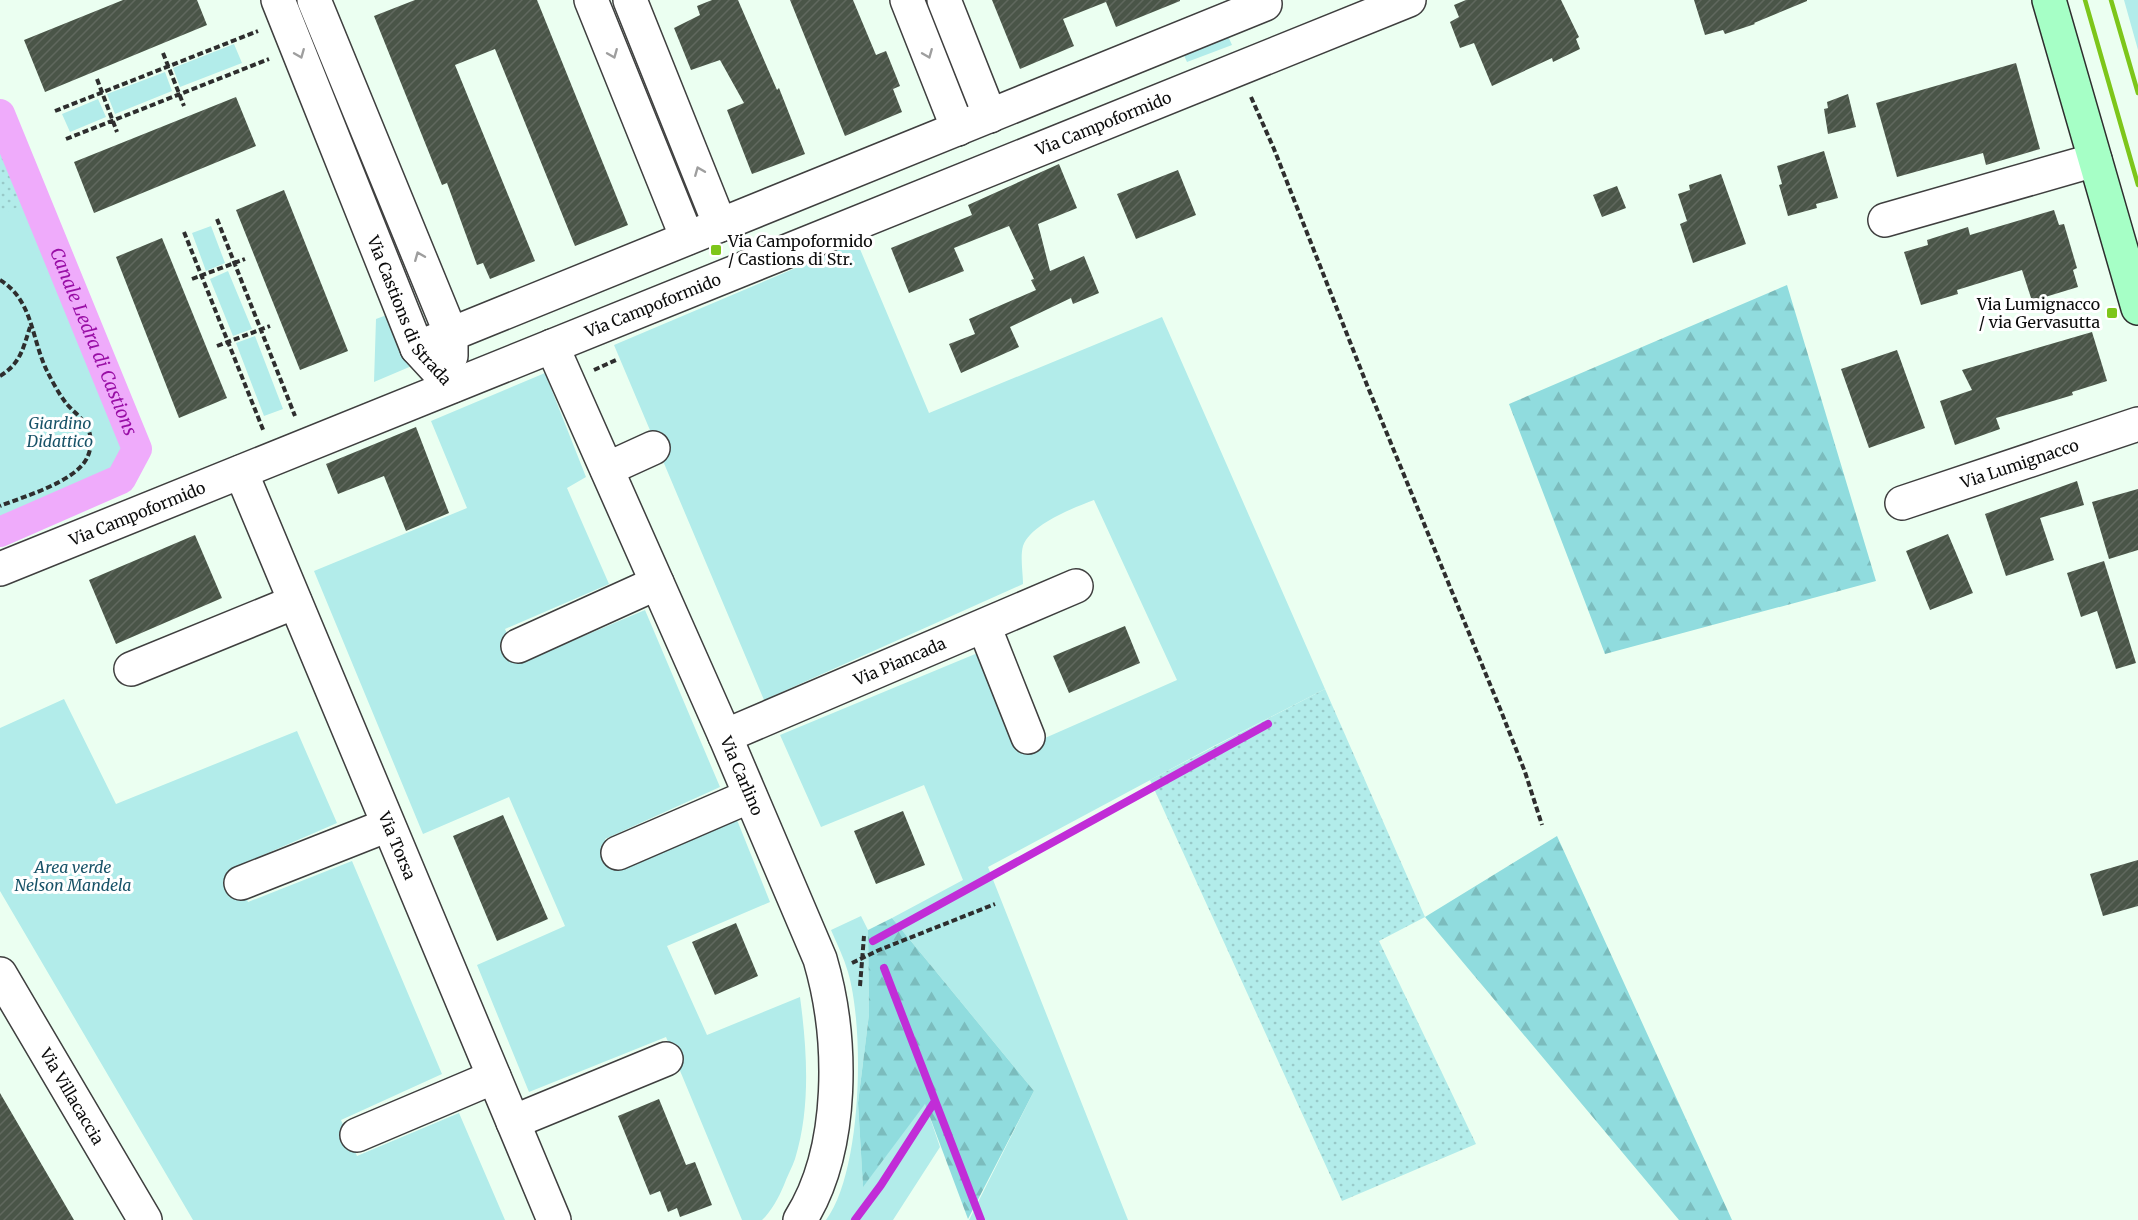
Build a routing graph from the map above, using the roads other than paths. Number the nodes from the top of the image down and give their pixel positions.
1 (314, 0) edge
2 (591, 0) edge
3 (630, 0) edge
4 (907, 0) edge
5 (944, 0) edge
6 (1409, 0) edge
7 (2049, 0) edge
8 (1264, 2) edge
9 (1225, 10) edge
10 (287, 22) edge
11 (1252, 63) junction
12 (990, 116) junction
13 (958, 129) junction
14 (2095, 160) junction
15 (1885, 220) dead end
16 (720, 225) junction
17 (687, 238) junction
18 (2138, 308) edge
19 (451, 334) junction
20 (552, 346) junction
21 (417, 348) junction
22 (452, 387) junction
23 (2138, 424) edge
24 (653, 448) dead end
25 (607, 469) junction
26 (241, 472) junction
27 (1902, 503) dead end
28 (0, 569) edge
29 (657, 583) junction
30 (1077, 586) dead end
31 (296, 602) junction
32 (984, 626) junction
33 (518, 646) dead end
34 (131, 669) dead end
35 (725, 736) junction
36 (1028, 737) dead end
37 (750, 796) junction
38 (388, 825) junction
39 (618, 853) dead end
40 (241, 883) dead end
41 (0, 974) edge
42 (666, 1059) dead end
43 (494, 1077) junction
44 (513, 1122) junction
45 (357, 1135) dead end
46 (145, 1220) edge
47 (554, 1220) edge
48 (800, 1220) edge

19 -> 1 street, Via Castions di Strada
2 -> 17 street
16 -> 3 street
4 -> 13 street
5 - 12 street
6 - 11 street, Via Campoformido
7 - 14 main road
8 - 9 street
8 - 11 street
9 - 11 street
9 - 12 street
10 -> 21 street, Via Castions di Strada
11 - 20 street, Via Campoformido
12 - 13 street
13 - 16 street
14 - 15 street
14 - 18 main road
16 - 17 street
17 - 19 street
19 - 21 street
19 - 22 street, Via Castions di Strada
20 - 22 street, Via Campoformido
20 - 25 street, Via Carlino
21 - 22 street, Via Castions di Strada
22 - 26 street, Via Campoformido
23 - 27 street, Via Lumignacco
24 - 25 street
25 - 29 street, Via Carlino
26 - 28 street, Via Campoformido
26 - 31 street, Via Torsa
29 - 33 street
29 - 35 street, Via Carlino
30 - 32 street, Via Piancada
31 - 34 street
31 - 38 street, Via Torsa
32 - 35 street, Via Piancada
32 - 36 street
35 - 37 street, Via Carlino
37 - 39 street
37 - 48 street, Via Carlino
38 - 40 street
38 - 43 street, Via Torsa
41 - 46 street, Via Villacaccia
42 - 44 street
43 - 44 street, Via Torsa
43 - 45 street
44 - 47 street, Via Torsa

